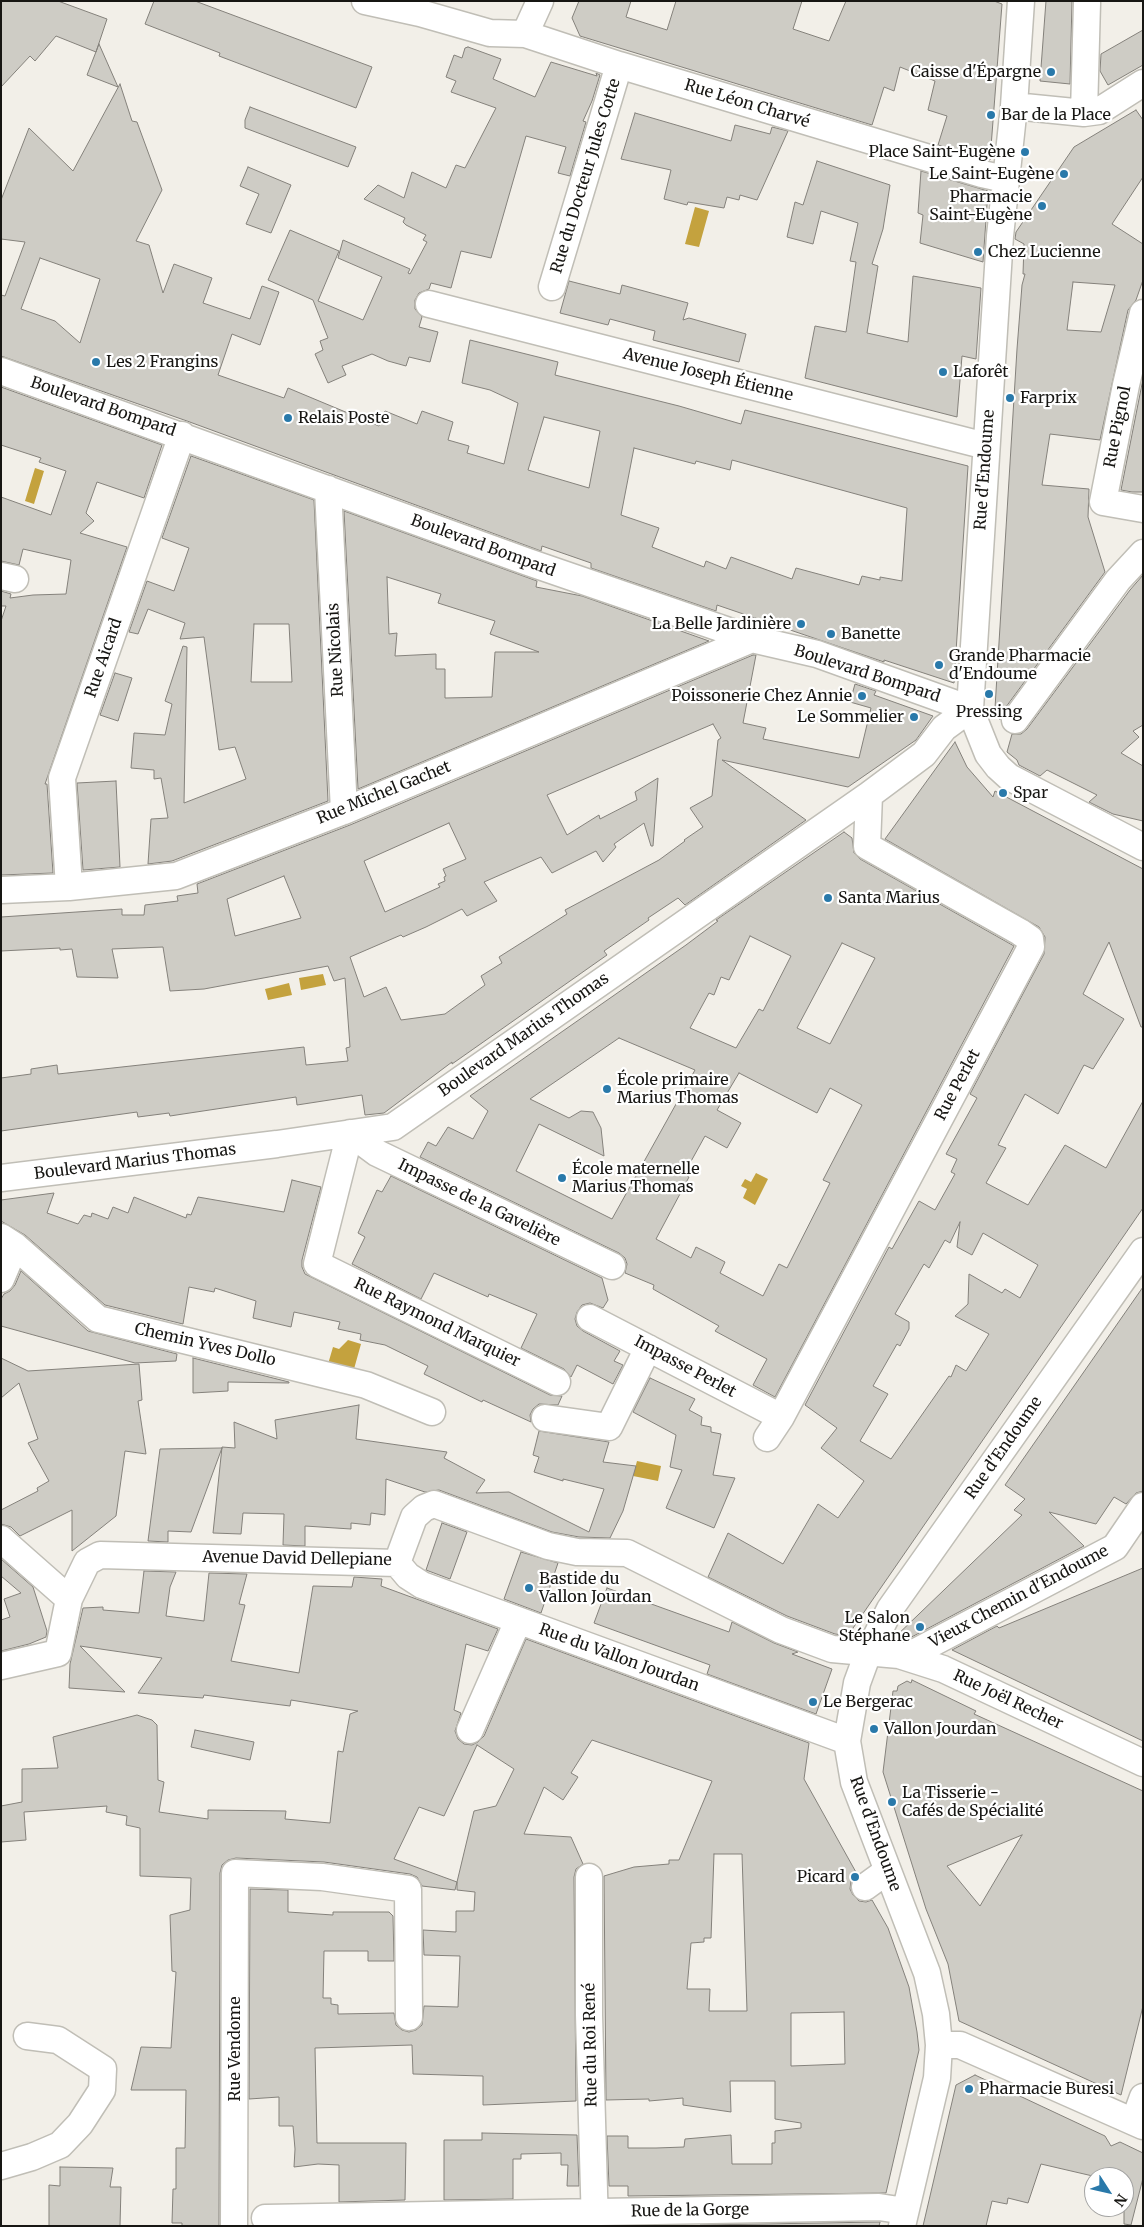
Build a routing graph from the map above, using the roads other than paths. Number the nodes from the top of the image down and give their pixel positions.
1 (365, 1) edge
2 (540, 1) edge
3 (1021, 1) edge
4 (1087, 3) dead end
5 (525, 34) junction
6 (619, 65) junction
7 (1139, 89) edge
8 (1014, 106) junction
9 (1084, 113) junction
10 (1005, 180) junction
11 (552, 286) dead end
12 (429, 304) dead end
13 (1143, 314) edge
14 (1, 371) edge
15 (182, 435) junction
16 (986, 446) junction
17 (328, 489) junction
18 (1143, 509) edge
19 (1143, 553) edge
20 (752, 639) junction
21 (970, 708) junction
22 (1015, 720) dead end
23 (869, 795) junction
24 (344, 810) junction
25 (1143, 846) edge
26 (69, 887) junction
27 (1, 890) edge
28 (350, 1133) junction
29 (1, 1178) edge
30 (8, 1242) edge
31 (1143, 1251) edge
32 (612, 1266) dead end
33 (1, 1279) edge
34 (590, 1318) dead end
35 (648, 1348) junction
36 (557, 1382) dead end
37 (432, 1412) dead end
38 (545, 1418) dead end
39 (774, 1428) joint
40 (1143, 1506) edge
41 (1, 1539) edge
42 (398, 1563) junction
43 (68, 1599) junction
44 (518, 1621) junction
45 (868, 1652) junction
46 (906, 1657) junction
47 (1, 1666) edge
48 (470, 1730) dead end
49 (847, 1741) junction
50 (1143, 1763) edge
51 (887, 1871) junction
52 (589, 1877) dead end
53 (865, 1886) dead end
54 (409, 2017) dead end
55 (27, 2036) dead end
56 (939, 2045) junction
57 (1143, 2097) edge
58 (1139, 2124) edge
59 (1, 2166) edge
60 (265, 2218) dead end
61 (904, 2218) edge
62 (595, 2219) edge
63 (234, 2226) edge

1 - 5 street, Rue Léon Charvé
2 - 5 street
3 - 8 street, Rue d'Endoume
4 - 9 street
5 - 6 street, Rue Léon Charvé
6 - 10 street, Rue Léon Charvé
6 - 11 street, Rue du Docteur Jules Cotte
7 - 9 street
8 - 9 street
8 - 10 street, Rue d'Endoume
10 - 16 street, Rue d'Endoume
12 - 16 street, Avenue Joseph Étienne
13 - 18 street, Rue Pignol
14 - 15 street, Boulevard Bompard
15 - 17 street, Boulevard Bompard
15 - 26 street, Rue Aicard
16 - 21 street, Rue d'Endoume
17 - 20 street, Boulevard Bompard
17 - 24 street, Rue Nicolais
19 - 22 street
20 - 21 street, Boulevard Bompard
20 - 24 street, Rue Michel Gachet
21 - 23 street, Boulevard Marius Thomas
21 - 25 street, Rue d'Endoume
23 - 28 street, Boulevard Marius Thomas
23 - 39 street, Rue Perlet
24 - 26 street, Rue Michel Gachet
26 - 27 street, Rue Michel Gachet
28 - 29 street, Boulevard Marius Thomas
28 - 32 street, Impasse de la Gavelière
28 - 36 street, Rue Raymond Marquier
30 - 33 street
30 - 37 street, Chemin Yves Dollo
31 - 45 street, Rue d'Endoume
34 - 35 street, Impasse Perlet
35 - 38 street
35 - 39 street, Impasse Perlet
40 - 46 street, Vieux Chemin d'Endoume
41 - 43 street
42 - 43 street, Avenue David Dellepiane
42 - 44 street, Rue du Vallon Jourdan
42 - 45 street, Avenue David Dellepiane
43 - 47 street, Avenue David Dellepiane
44 - 48 street
44 - 49 street, Rue du Vallon Jourdan
45 - 46 street, Rue Joël Recher
45 - 49 street, Rue d'Endoume
46 - 50 street, Rue Joël Recher
49 - 51 street, Rue d'Endoume
51 - 53 street
51 - 56 street, Rue d'Endoume
52 - 62 street, Rue du Roi René
54 - 63 street, Rue Vendome
55 - 59 street
56 - 58 street
56 - 61 street, Rue d'Endoume
57 - 58 street
60 - 62 street, Rue de la Gorge
61 - 62 street, Rue de la Gorge

